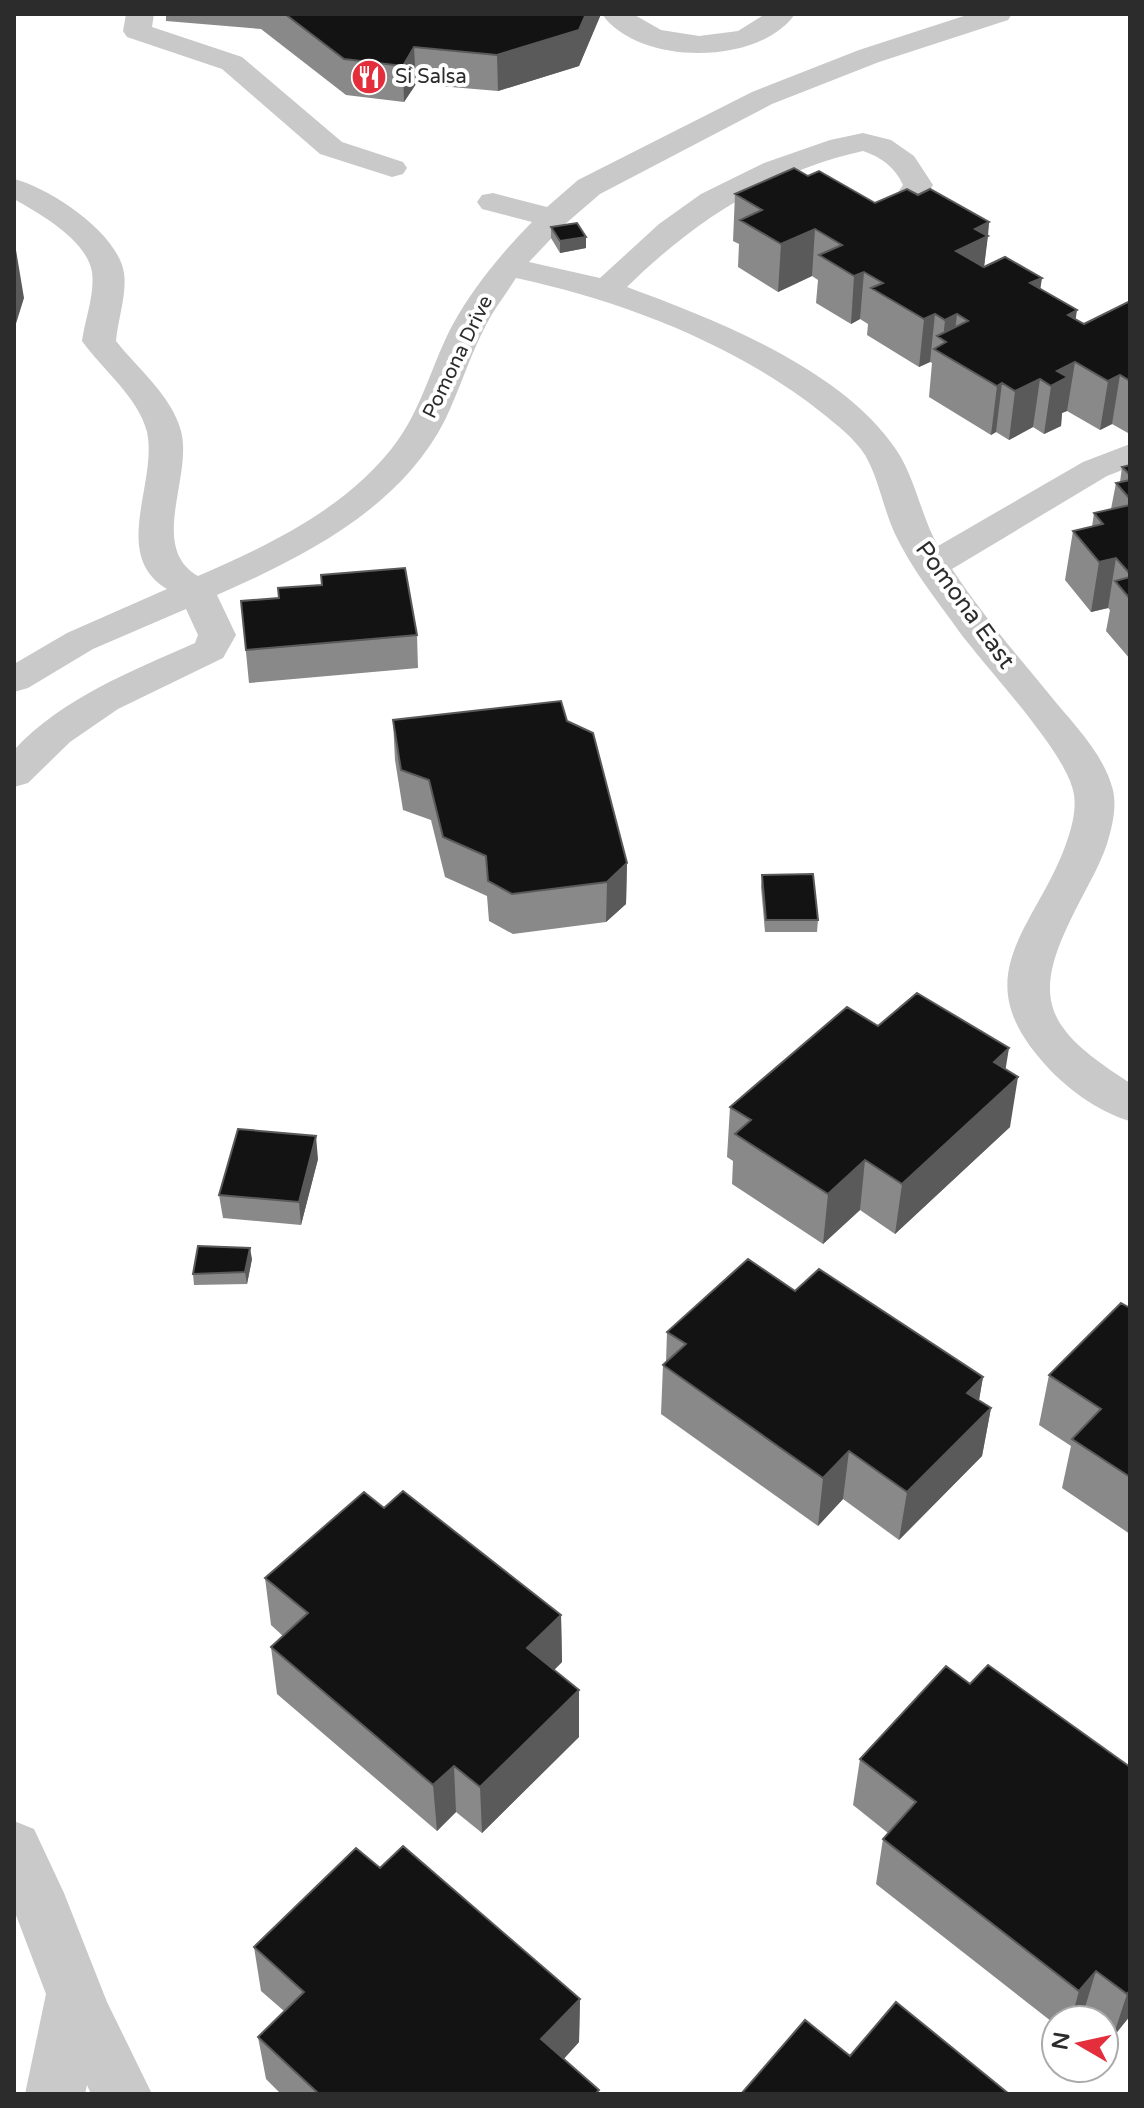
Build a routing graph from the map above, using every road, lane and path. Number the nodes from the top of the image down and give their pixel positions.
1 (140, 14) edge
2 (616, 14) edge
3 (781, 14) edge
4 (998, 14) edge
5 (737, 40) junction
6 (798, 84) junction
7 (392, 168) dead end
8 (14, 188) edge
9 (493, 202) dead end
10 (553, 218) junction
11 (867, 233) edge
12 (507, 267) junction
13 (605, 291) junction
14 (1130, 454) edge
15 (932, 565) junction
16 (196, 591) junction
17 (14, 680) edge
18 (14, 774) edge
19 (1130, 1105) edge
20 (14, 1847) edge
21 (75, 1993) junction
22 (55, 2094) edge
23 (122, 2094) edge

1 - 7 street
2 - 5 street
3 - 5 street
4 - 6 street, Pomona Drive
5 - 6 street
6 - 10 street, Pomona Drive
8 - 16 street
9 - 10 street
10 - 12 street, Pomona Drive
11 - 13 street
12 - 13 street, Pomona East
12 - 16 street, Pomona Drive
13 - 15 street, Pomona East
14 - 15 street
15 - 19 street, Pomona East
16 - 17 street, Pomona Drive
16 - 18 street
20 - 21 street
21 - 22 street
21 - 23 street

